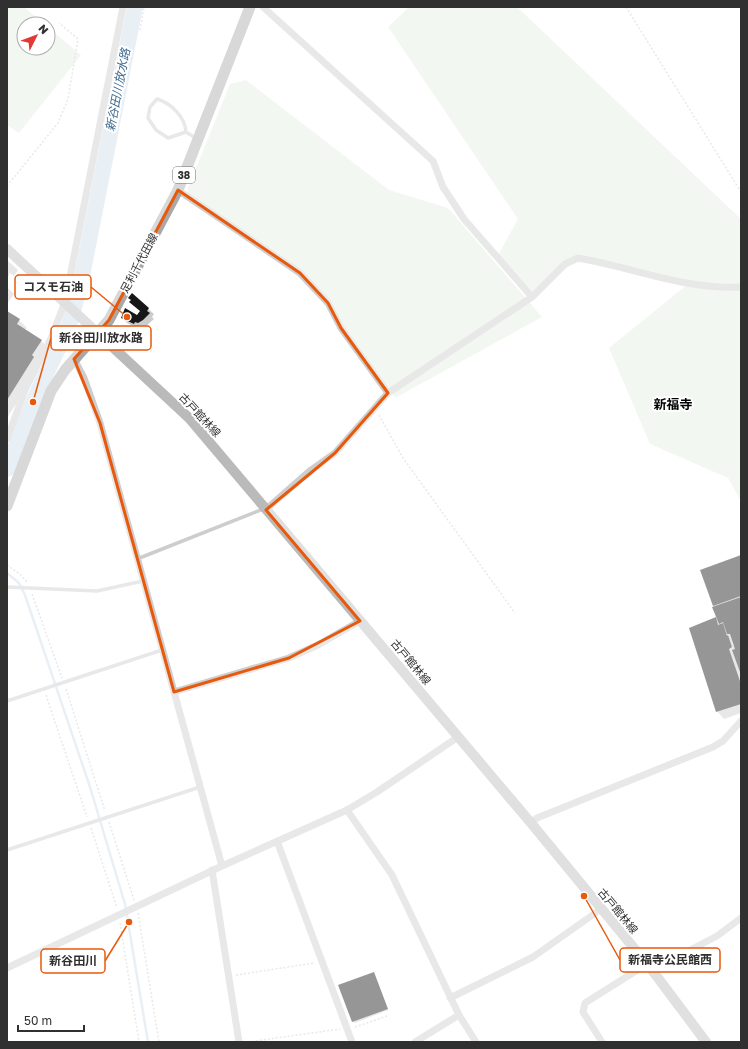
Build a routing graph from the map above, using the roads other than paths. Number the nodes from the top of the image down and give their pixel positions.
1 (124, 7) edge
2 (250, 7) edge
3 (263, 7) edge
4 (186, 132) junction
5 (198, 139) junction
6 (178, 190) junction
7 (7, 249) edge
8 (741, 286) edge
9 (532, 296) junction
10 (66, 303) junction
11 (98, 333) junction
12 (74, 359) junction
13 (388, 393) junction
14 (7, 439) edge
15 (7, 506) edge
16 (264, 509) junction
17 (137, 559) junction
18 (143, 581) junction
19 (7, 587) edge
20 (360, 621) junction
21 (162, 650) junction
22 (174, 692) junction
23 (7, 701) edge
24 (741, 721) edge
25 (458, 737) junction
26 (200, 787) junction
27 (347, 810) junction
28 (531, 823) junction
29 (277, 841) junction
30 (7, 850) edge
31 (222, 866) junction
32 (212, 870) junction
33 (601, 910) junction
34 (741, 918) edge
35 (649, 967) junction
36 (7, 968) edge
37 (450, 998) junction
38 (459, 1015) junction
39 (239, 1042) edge
40 (352, 1042) edge
41 (416, 1042) edge
42 (476, 1042) edge
43 (602, 1042) edge
44 (706, 1042) edge

1 - 10 street
2 - 5 main road, 足利千代田線 / 38
3 - 9 street
4 - 4 lane
4 - 5 lane
5 - 6 main road, 足利千代田線 / 38
6 - 11 main road, 足利千代田線 / 38
6 - 13 street
7 - 10 main road
8 - 9 street
9 - 13 street
10 - 11 main road, 古戸館林線
10 - 14 street
11 - 12 main road, 足利千代田線 / 38
11 - 16 main road, 古戸館林線
12 - 15 main road, 足利千代田線 / 38
12 - 17 street
13 - 16 street
16 - 17 lane
16 - 20 main road, 古戸館林線
17 - 18 street
18 - 19 lane
18 - 21 street
20 - 22 street
20 - 25 main road, 古戸館林線
21 - 22 street
21 - 23 lane
22 - 26 street
24 - 28 street
25 - 27 street
25 - 28 main road, 古戸館林線
26 - 30 lane
26 - 31 street
27 - 29 street
27 - 37 street
28 - 33 main road, 古戸館林線
29 - 31 street
29 - 40 street
31 - 32 street
32 - 36 street
32 - 39 street
33 - 35 main road, 古戸館林線
33 - 37 street
34 - 35 street
35 - 43 street
35 - 44 main road, 古戸館林線
37 - 38 street
38 - 41 street
38 - 42 street

